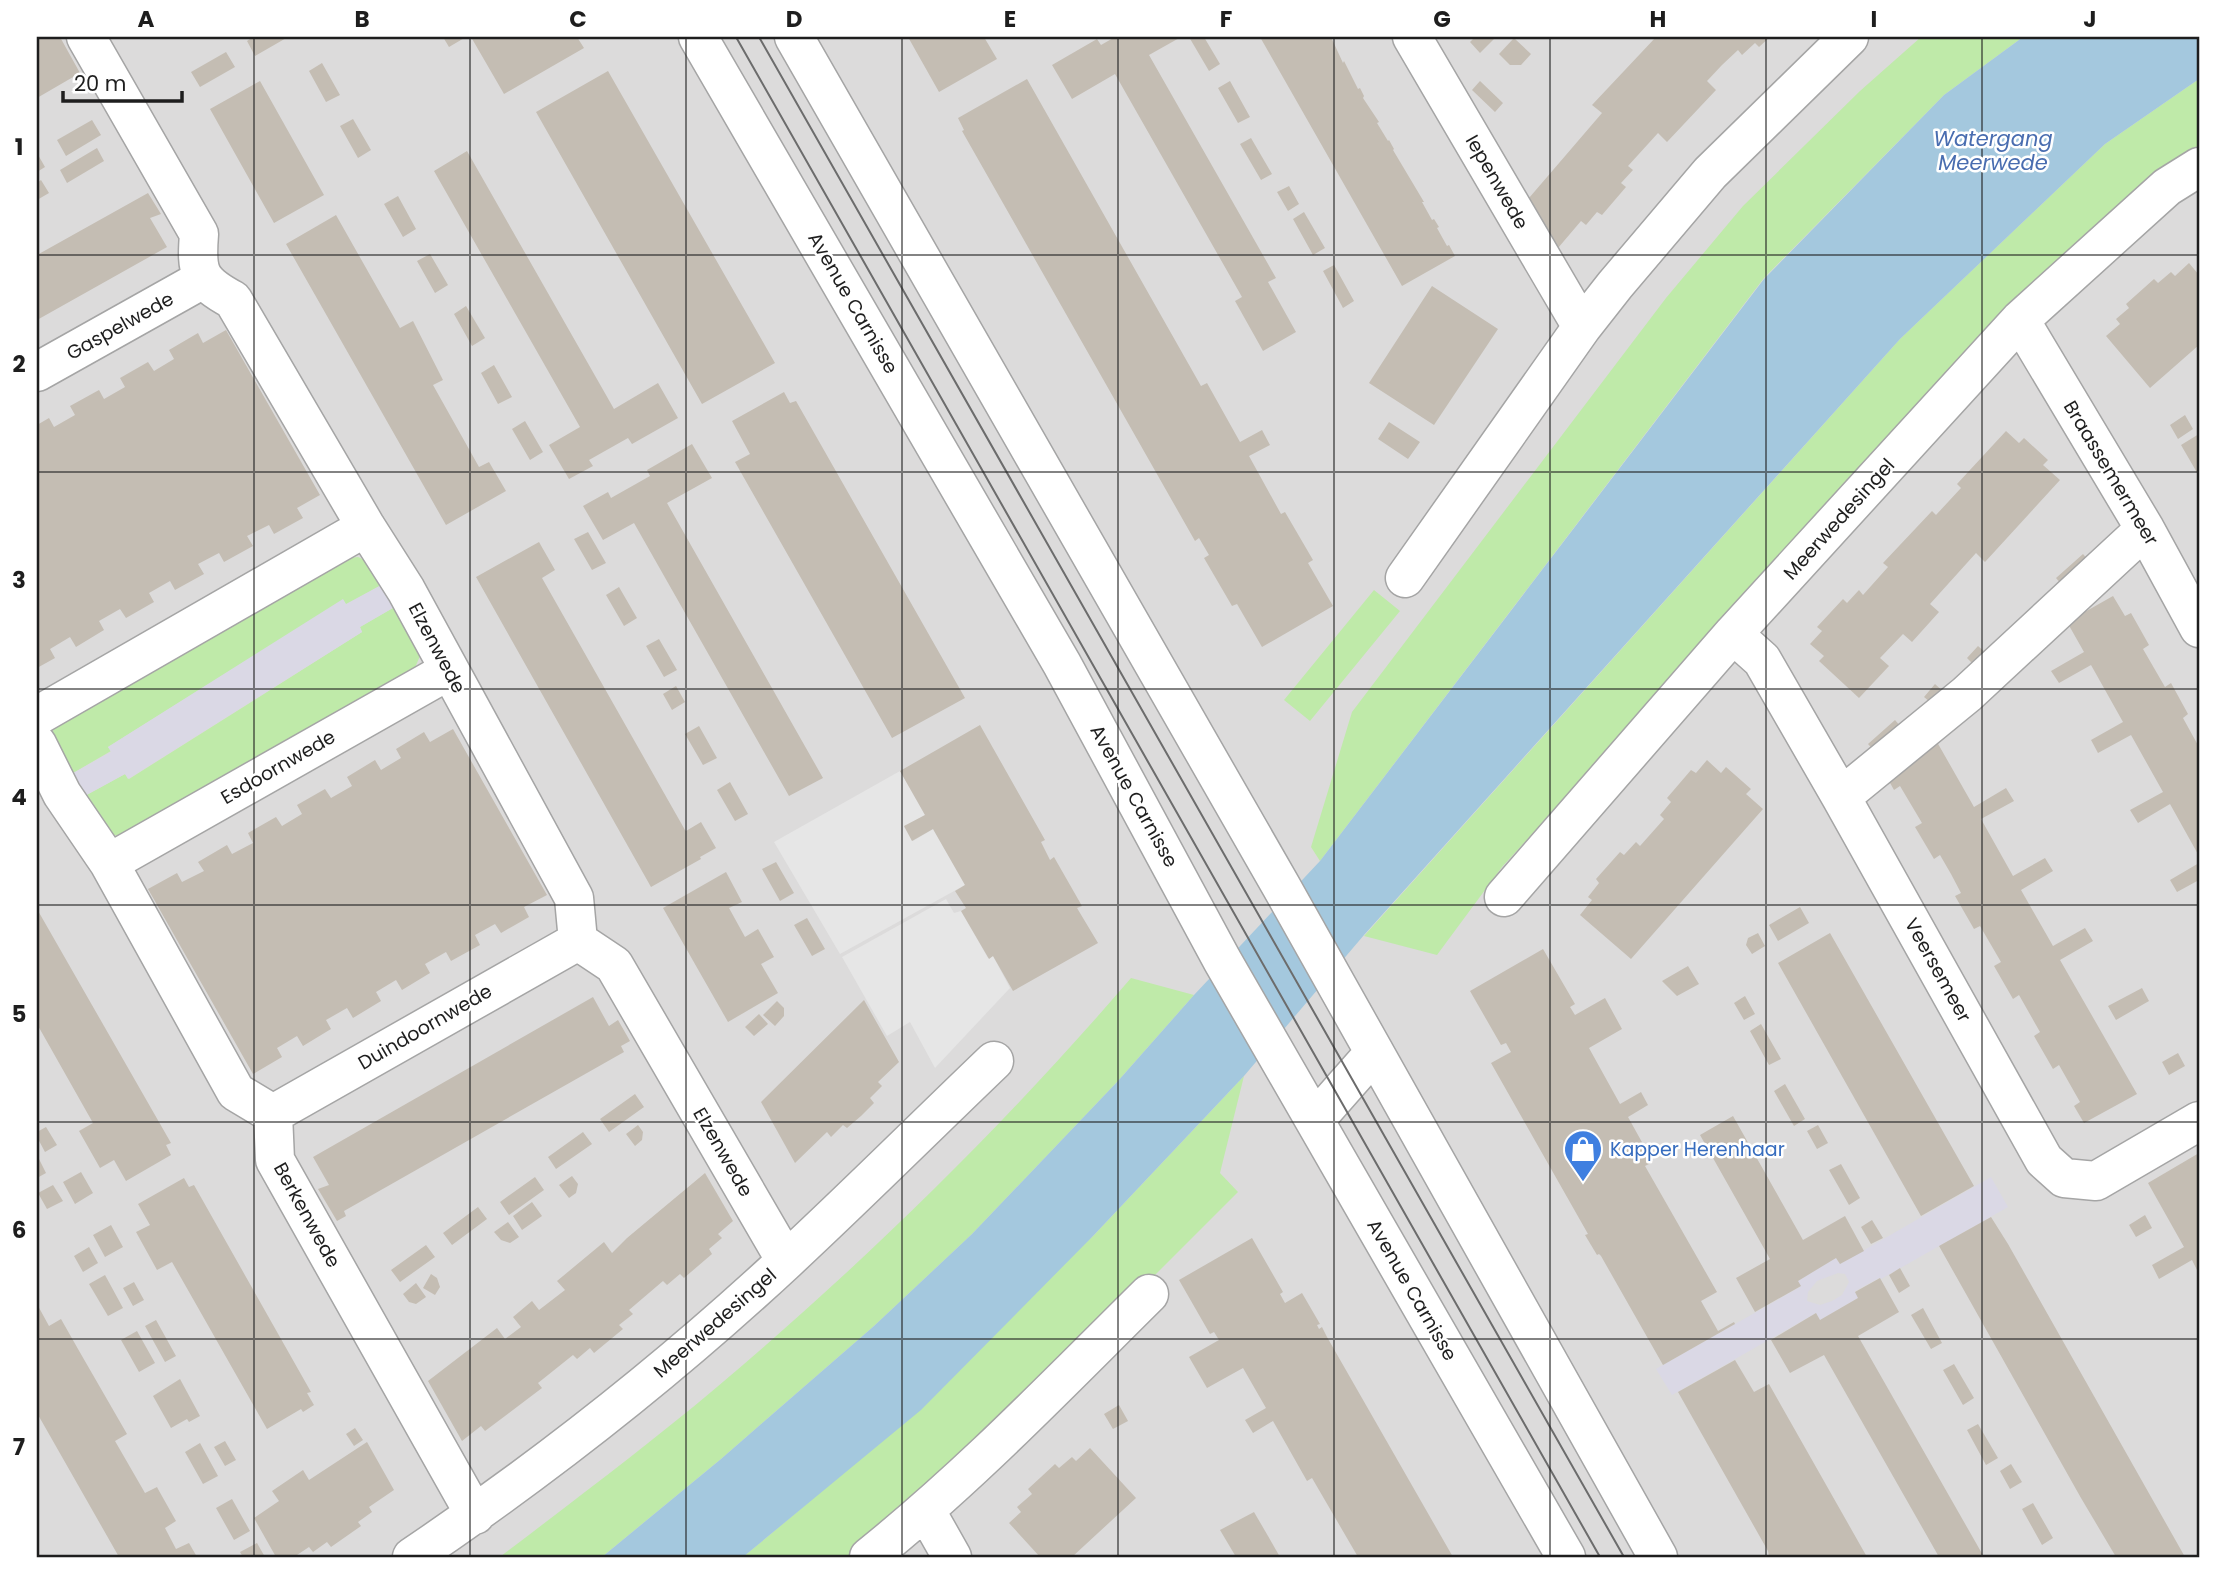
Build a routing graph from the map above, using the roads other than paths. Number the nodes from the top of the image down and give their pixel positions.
1 (86, 37) edge
2 (698, 37) edge
3 (794, 37) edge
4 (1412, 37) edge
5 (1849, 37) edge
6 (2199, 167) edge
7 (203, 279) junction
8 (2020, 320) junction
9 (1581, 327) junction
10 (37, 372) edge
11 (366, 527) junction
12 (2144, 529) junction
13 (1405, 578) dead end
14 (2199, 628) edge
15 (1733, 634) junction
16 (448, 671) junction
17 (37, 716) edge
18 (37, 744) edge
19 (1841, 797) junction
20 (108, 863) junction
21 (1504, 897) dead end
22 (578, 941) junction
23 (1374, 1053) junction
24 (994, 1060) dead end
25 (273, 1114) junction
26 (1315, 1120) junction
27 (2199, 1121) edge
28 (786, 1261) junction
29 (1149, 1294) dead end
30 (926, 1511) junction
31 (474, 1515) junction
32 (412, 1557) edge
33 (869, 1557) edge
34 (952, 1557) edge
35 (1566, 1557) edge
36 (1658, 1557) edge

1 - 7 street
2 - 26 street, Avenue Carnisse
3 - 23 street
4 - 9 street, Iepenwede
5 - 9 street
6 - 8 street, Meerwedesingel
7 - 10 street, Gaspelwede
7 - 11 street, Elzenwede
8 - 12 street, Braassemermeer
8 - 15 street, Meerwedesingel
9 - 13 street
11 - 16 street, Elzenwede
11 - 17 street
12 - 14 street, Braassemermeer
12 - 19 street
15 - 19 street, Veersemeer
15 - 21 street, Meerwedesingel
16 - 20 street, Esdoornwede
16 - 22 street, Elzenwede
18 - 20 street
19 - 27 street, Veersemeer
20 - 25 street
22 - 25 street, Duindoornwede
22 - 28 street, Elzenwede
23 - 26 street
23 - 36 street
24 - 28 street, Meerwedesingel
25 - 31 street, Berkenwede
26 - 35 street, Avenue Carnisse
28 - 31 street, Meerwedesingel
29 - 30 street
30 - 33 street
30 - 34 street
31 - 32 street, Meerwedesingel

